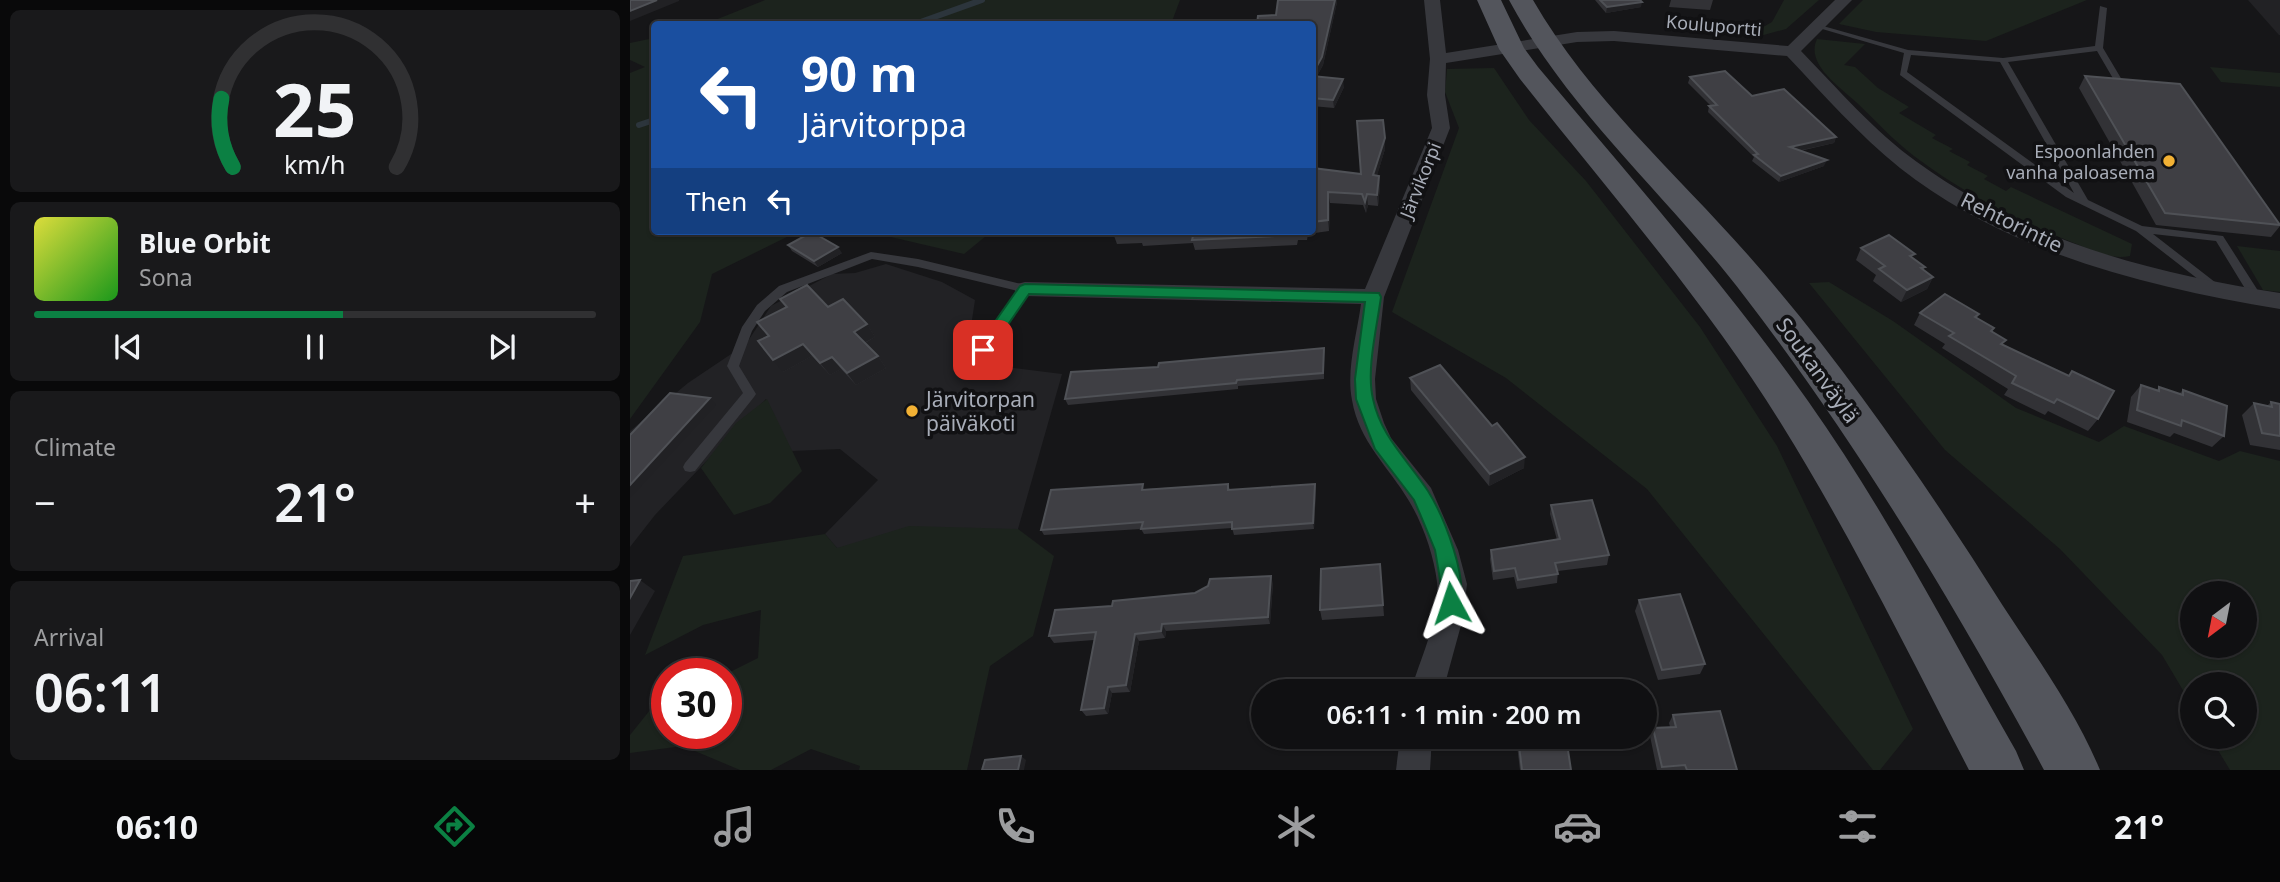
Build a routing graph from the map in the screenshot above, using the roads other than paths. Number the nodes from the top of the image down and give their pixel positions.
1 (1432, 0) edge
2 (1489, 0) edge
3 (1521, 0) edge
4 (1844, 0) edge
5 (2103, 8) dead end
6 (1816, 26) junction
7 (1537, 47) junction
8 (2099, 48) junction
9 (1792, 51) junction
10 (1908, 52) junction
11 (1438, 59) junction
12 (2003, 60) junction
13 (2121, 85) edge
14 (2084, 202) junction
15 (2140, 229) junction
16 (1025, 289) junction
17 (2219, 292) junction
18 (1373, 297) junction
19 (2256, 297) junction
20 (2280, 301) edge
21 (983, 350) dead end
22 (690, 467) dead end
23 (1430, 679) edge
24 (1415, 749) edge
25 (1413, 770) edge
26 (1997, 770) edge
27 (2073, 770) edge

1 - 11 street, Järvikorpi
2 - 7 main road, Soukanväylä
3 - 7 main road, Soukanväylä
4 - 6 street
5 - 8 lane
6 - 9 street
6 - 10 lane
7 - 9 street, Kouluportti
7 - 11 street
7 - 26 main road, Soukanväylä
7 - 27 main road, Soukanväylä
8 - 12 lane
8 - 13 lane
9 - 17 street, Rehtorintie
10 - 12 lane
10 - 14 lane
11 - 18 street, Järvikorpi
12 - 14 lane
14 - 15 lane
15 - 17 lane
15 - 19 lane
16 - 18 street
16 - 21 lane
16 - 22 lane
17 - 19 street, Rehtorintie
18 - 23 street, Järvikorpi
19 - 20 street, Rehtorintie
24 - 25 street

